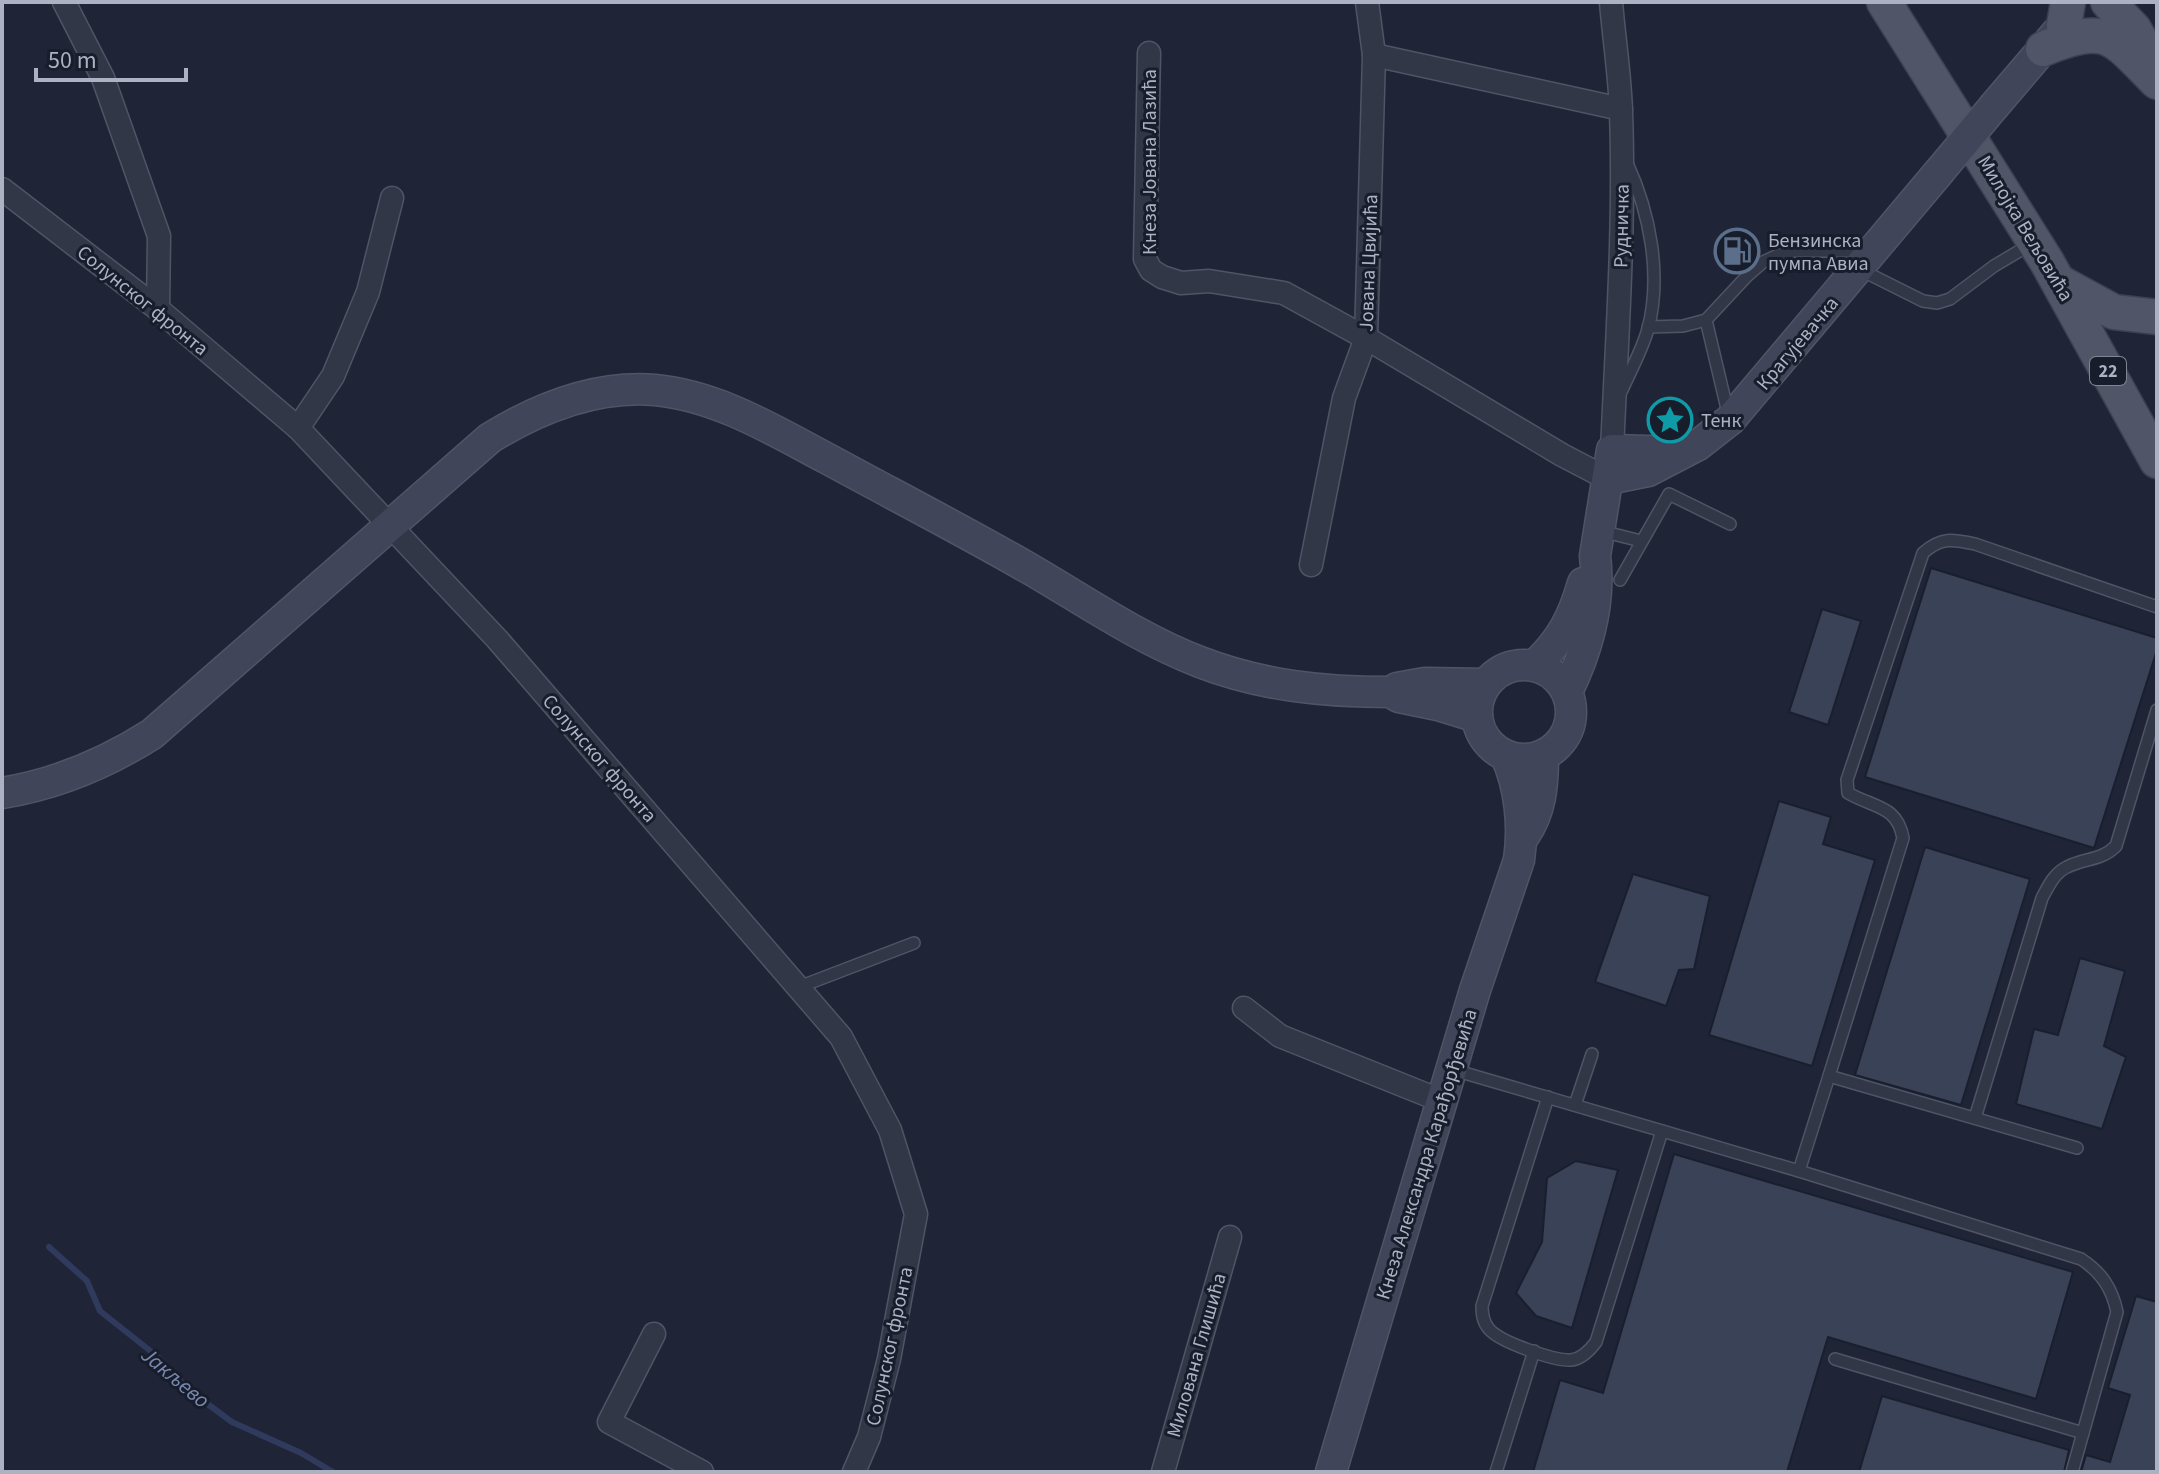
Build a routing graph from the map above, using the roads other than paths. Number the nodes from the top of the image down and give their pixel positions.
1 (64, 2) edge
2 (1367, 2) edge
3 (1611, 2) edge
4 (1884, 2) edge
5 (2108, 2) edge
6 (2131, 16) edge
7 (2065, 19) edge
8 (1149, 53) dead end
9 (1374, 55) junction
10 (2157, 72) edge
11 (2157, 82) edge
12 (1621, 109) junction
13 (1622, 150) junction
14 (2, 189) edge
15 (392, 198) dead end
16 (2035, 241) junction
17 (1867, 260) junction
18 (2059, 282) junction
19 (158, 309) junction
20 (2157, 317) edge
21 (1706, 320) junction
22 (1648, 327) junction
23 (1366, 338) junction
24 (1614, 407) junction
25 (1730, 420) junction
26 (298, 428) junction
27 (2157, 461) edge
28 (1610, 464) junction
29 (1730, 524) dead end
30 (391, 525) junction
31 (1641, 541) junction
32 (1598, 544) junction
33 (1311, 565) dead end
34 (1620, 580) dead end
35 (2157, 607) edge
36 (1534, 666) junction
37 (1486, 684) junction
38 (1390, 692) junction
39 (1567, 692) junction
40 (2157, 710) edge
41 (1477, 717) junction
42 (1543, 755) junction
43 (1506, 756) junction
44 (2, 793) edge
45 (1522, 838) junction
46 (914, 943) dead end
47 (799, 987) junction
48 (1244, 1008) dead end
49 (1592, 1054) dead end
50 (1451, 1070) junction
51 (1829, 1076) junction
52 (1548, 1097) junction
53 (1442, 1101) junction
54 (1575, 1105) junction
55 (1975, 1118) junction
56 (1662, 1131) junction
57 (2077, 1148) dead end
58 (1799, 1171) junction
59 (1230, 1237) dead end
60 (654, 1334) dead end
61 (1534, 1351) junction
62 (1835, 1359) dead end
63 (2083, 1433) junction
64 (702, 1472) edge
65 (854, 1472) edge
66 (1163, 1472) edge
67 (1331, 1472) edge
68 (1496, 1472) edge
69 (2072, 1472) edge

1 - 19 street
2 - 9 street, Јована Цвијића
3 - 12 street, Рудничка
4 - 16 main road, Милојка Вељовића / 22
5 - 6 main road
6 - 10 main road
7 - 11 main road
7 - 17 main road, Крагујевачка, bridge
8 - 23 street, Кнеза Јована Лазића
9 - 12 street
9 - 23 street, Јована Цвијића
12 - 13 street, Рудничка
13 - 22 lane
13 - 24 street, Рудничка
14 - 19 street, Солунског фронта
15 - 26 street
16 - 17 lane
16 - 18 main road, Милојка Вељовића / 22
17 - 21 lane
17 - 25 main road, Крагујевачка
18 - 20 main road
18 - 27 main road, Милојка Вељовића / 22
19 - 26 street, Солунског фронта
21 - 22 lane
21 - 25 lane
22 - 24 lane
23 - 28 street
23 - 33 street, Јована Цвијића
24 - 28 street, Рудничка
25 - 28 main road, Крагујевачка
26 - 30 street, Солунског фронта
28 - 32 main road
29 - 31 lane
30 - 38 main road
30 - 44 main road
30 - 47 street, Солунског фронта
31 - 32 lane
31 - 34 lane
32 - 36 main road
32 - 39 main road
35 - 51 lane
36 - 37 main road
36 - 39 main road
37 - 38 main road
37 - 41 main road
38 - 41 main road
39 - 42 main road
40 - 55 lane
41 - 43 main road
42 - 43 main road
42 - 45 main road, Кнеза Александра Карађорђевића
43 - 45 main road, Кнеза Александра Карађорђевића
45 - 50 main road, Кнеза Александра Карађорђевића
46 - 47 lane
47 - 65 street, Солунског фронта
48 - 53 street
49 - 54 lane
50 - 52 lane
50 - 53 main road, Кнеза Александра Карађорђевића
51 - 55 lane
51 - 58 lane
52 - 54 lane
52 - 61 lane
53 - 67 main road, Кнеза Александра Карађорђевића
54 - 56 lane
55 - 57 lane
56 - 58 lane
56 - 61 lane
58 - 63 lane
59 - 66 street, Милована Глишића
60 - 64 street
61 - 68 lane
62 - 63 lane
63 - 69 lane

